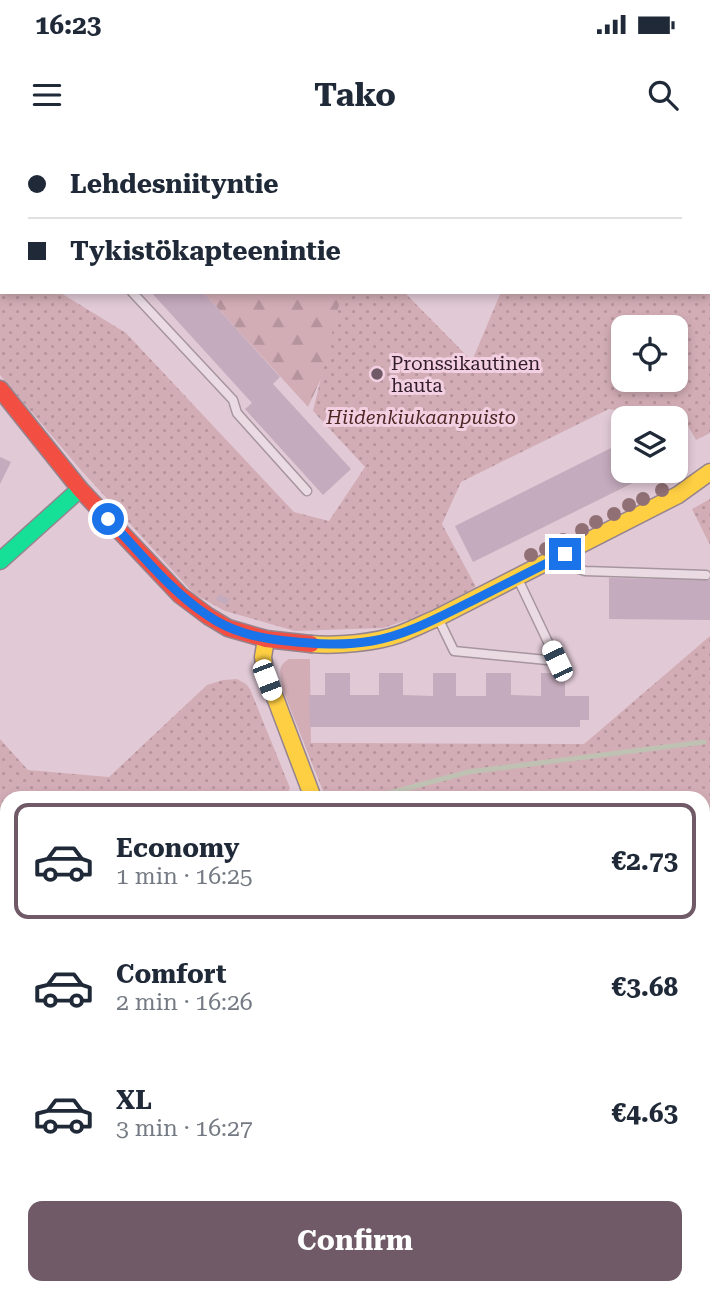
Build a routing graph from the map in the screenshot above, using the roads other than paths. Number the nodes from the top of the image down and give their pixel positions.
1 (134, 294) edge
2 (0, 389) edge
3 (710, 472) edge
4 (80, 489) junction
5 (307, 491) dead end
6 (565, 554) junction
7 (0, 561) edge
8 (706, 575) dead end
9 (517, 578) junction
10 (438, 618) junction
11 (266, 639) junction
12 (310, 791) edge

1 - 5 lane
2 - 4 street
3 - 6 street
4 - 7 street
4 - 11 street
6 - 8 lane
6 - 9 street
9 - 10 street
9 - 10 lane
10 - 11 street
11 - 12 street

